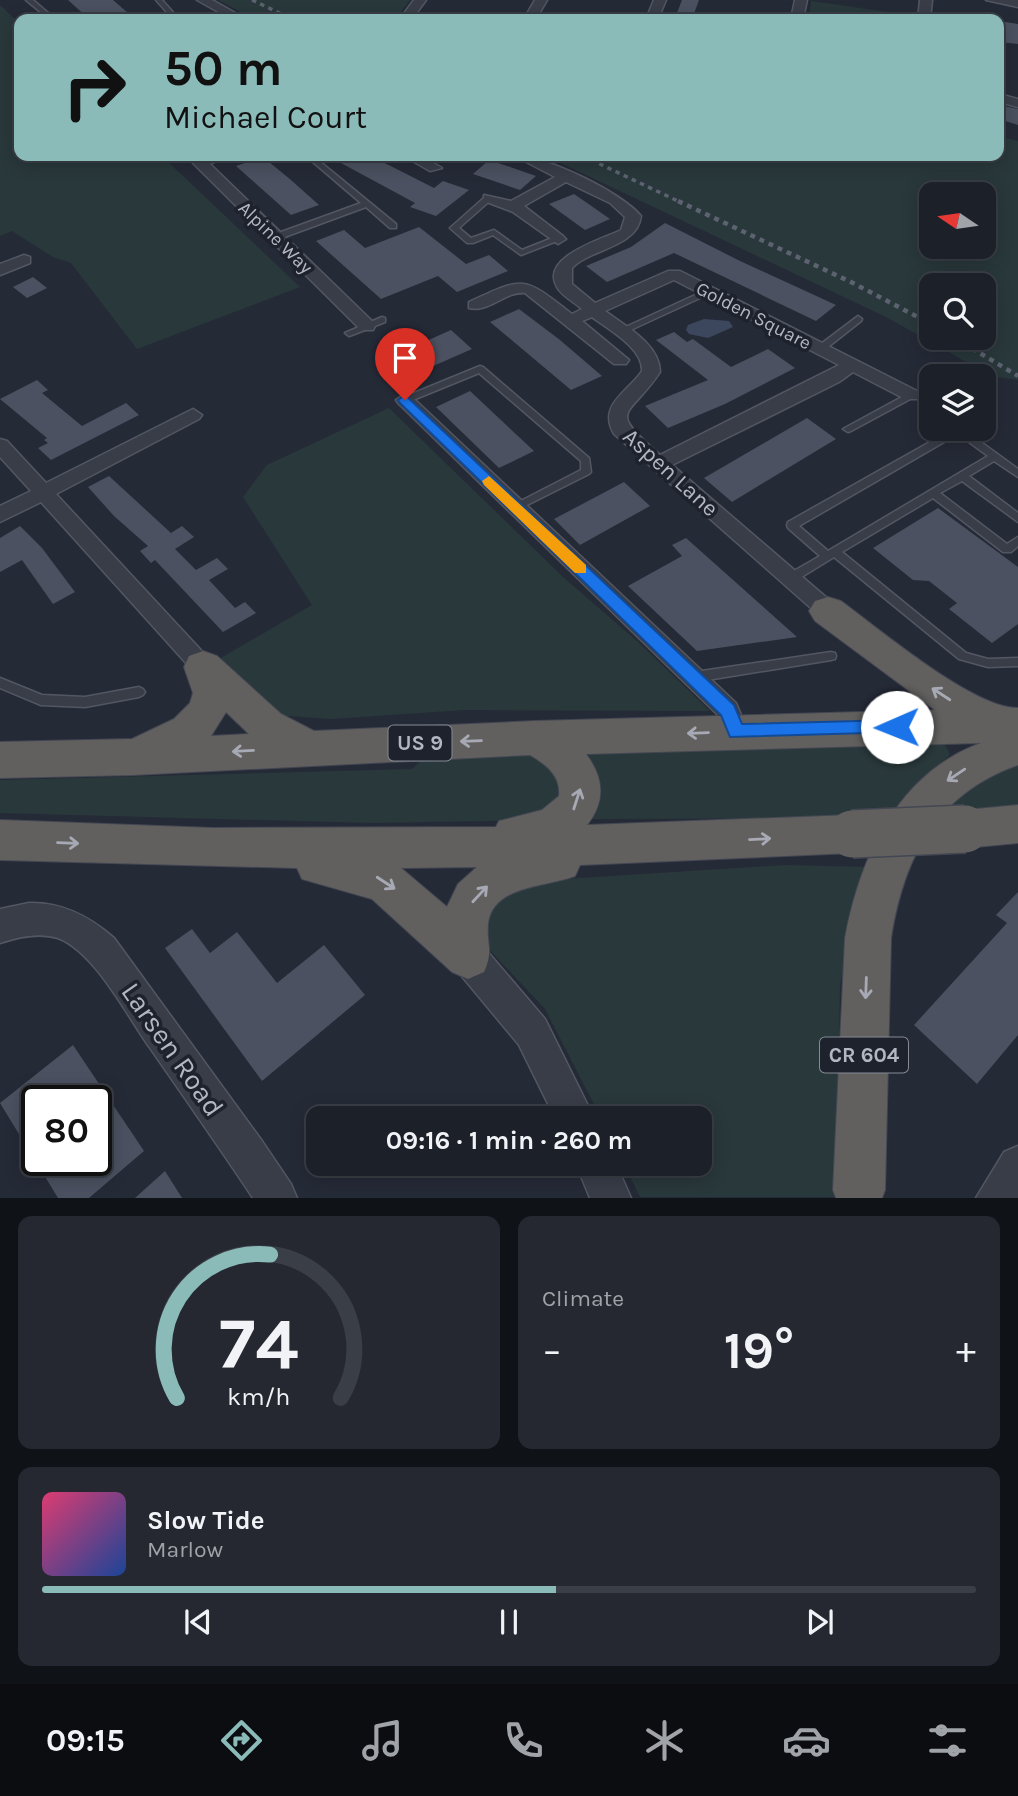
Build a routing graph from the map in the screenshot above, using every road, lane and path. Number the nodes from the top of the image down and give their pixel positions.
1 (29, 0) edge
2 (159, 0) edge
3 (203, 0) edge
4 (421, 0) edge
5 (992, 0) edge
6 (1018, 3) edge
7 (46, 14) edge
8 (172, 14) edge
9 (230, 14) edge
10 (410, 14) edge
11 (198, 161) edge
12 (315, 161) edge
13 (421, 161) edge
14 (532, 161) edge
15 (435, 168) dead end
16 (565, 177) junction
17 (489, 198) joint
18 (367, 204) junction
19 (513, 206) junction
20 (393, 226) dead end
21 (276, 237) junction
22 (558, 239) joint
23 (24, 260) dead end
24 (0, 271) edge
25 (709, 292) junction
26 (475, 305) dead end
27 (594, 310) junction
28 (858, 319) dead end
29 (571, 320) junction
30 (374, 323) joint
31 (621, 331) junction
32 (349, 333) dead end
33 (820, 349) junction
34 (620, 360) dead end
35 (852, 365) junction
36 (911, 395) joint
37 (405, 400) joint
38 (193, 415) dead end
39 (848, 429) dead end
40 (0, 444) edge
41 (994, 457) junction
42 (659, 463) junction
43 (1018, 474) edge
44 (962, 476) junction
45 (44, 492) junction
46 (933, 493) junction
47 (516, 508) junction
48 (0, 515) edge
49 (1018, 518) edge
50 (1018, 541) edge
51 (1007, 549) junction
52 (831, 554) junction
53 (1018, 557) edge
54 (791, 578) junction
55 (828, 611) junction
56 (831, 656) dead end
57 (1018, 662) edge
58 (203, 667) junction
59 (693, 677) junction
60 (0, 683) edge
61 (139, 692) dead end
62 (871, 727) junction
63 (736, 732) junction
64 (1013, 733) edge
65 (536, 738) junction
66 (306, 747) junction
67 (133, 757) junction
68 (2, 759) edge
69 (1018, 824) edge
70 (0, 840) edge
71 (692, 842) junction
72 (224, 848) junction
73 (451, 848) junction
74 (0, 926) edge
75 (468, 956) junction
76 (569, 1106) edge
77 (1018, 1166) edge
78 (601, 1176) edge
79 (859, 1194) edge
80 (277, 1198) edge
81 (611, 1198) edge
82 (996, 1198) edge

1 - 7 lane
2 - 8 lane
3 - 9 street
4 - 10 street
5 - 6 street
11 - 21 street, Alpine Way
12 - 18 lane
13 - 15 street
14 - 16 street, Aspen Lane
16 - 19 street
16 - 27 street, Aspen Lane
17 - 19 street
17 - 22 lane
18 - 20 lane
18 - 21 lane
19 - 22 street
21 - 30 street, Alpine Way
23 - 24 street
25 - 27 street, Golden Square
25 - 31 lane
25 - 33 street, Golden Square
26 - 29 street
27 - 29 street
27 - 31 street, Aspen Lane
28 - 33 lane
29 - 34 street
30 - 32 lane
31 - 42 street, Aspen Lane
33 - 35 street, Golden Square
35 - 36 street, Golden Square
35 - 42 street
36 - 39 lane
37 - 47 street
37 - 47 lane
38 - 45 street
40 - 45 street
41 - 43 lane
41 - 44 lane
41 - 52 lane
42 - 54 street, Aspen Lane
44 - 46 lane
44 - 49 lane
45 - 48 street
45 - 58 street
46 - 51 lane
46 - 52 lane
47 - 59 street
50 - 51 lane
51 - 53 lane
52 - 54 lane
52 - 57 lane
54 - 55 street, Aspen Lane
55 - 62 highway
64 -> 55 highway
56 - 59 lane
58 - 66 highway
58 - 67 highway
59 - 63 street
60 - 61 lane
62 - 63 highway, US 9
62 - 64 highway, US 9
63 -> 65 highway, US 9
64 -> 79 highway, CR 604
65 -> 66 highway, US 9
73 -> 65 highway
66 -> 67 highway, US 9
67 - 68 highway, US 9
71 -> 69 highway, bridge
70 -> 72 highway
71 - 73 highway
75 -> 71 highway
72 - 73 highway
72 -> 75 highway
74 - 80 street, Larsen Road
75 - 76 street
77 - 82 street
78 - 81 street

